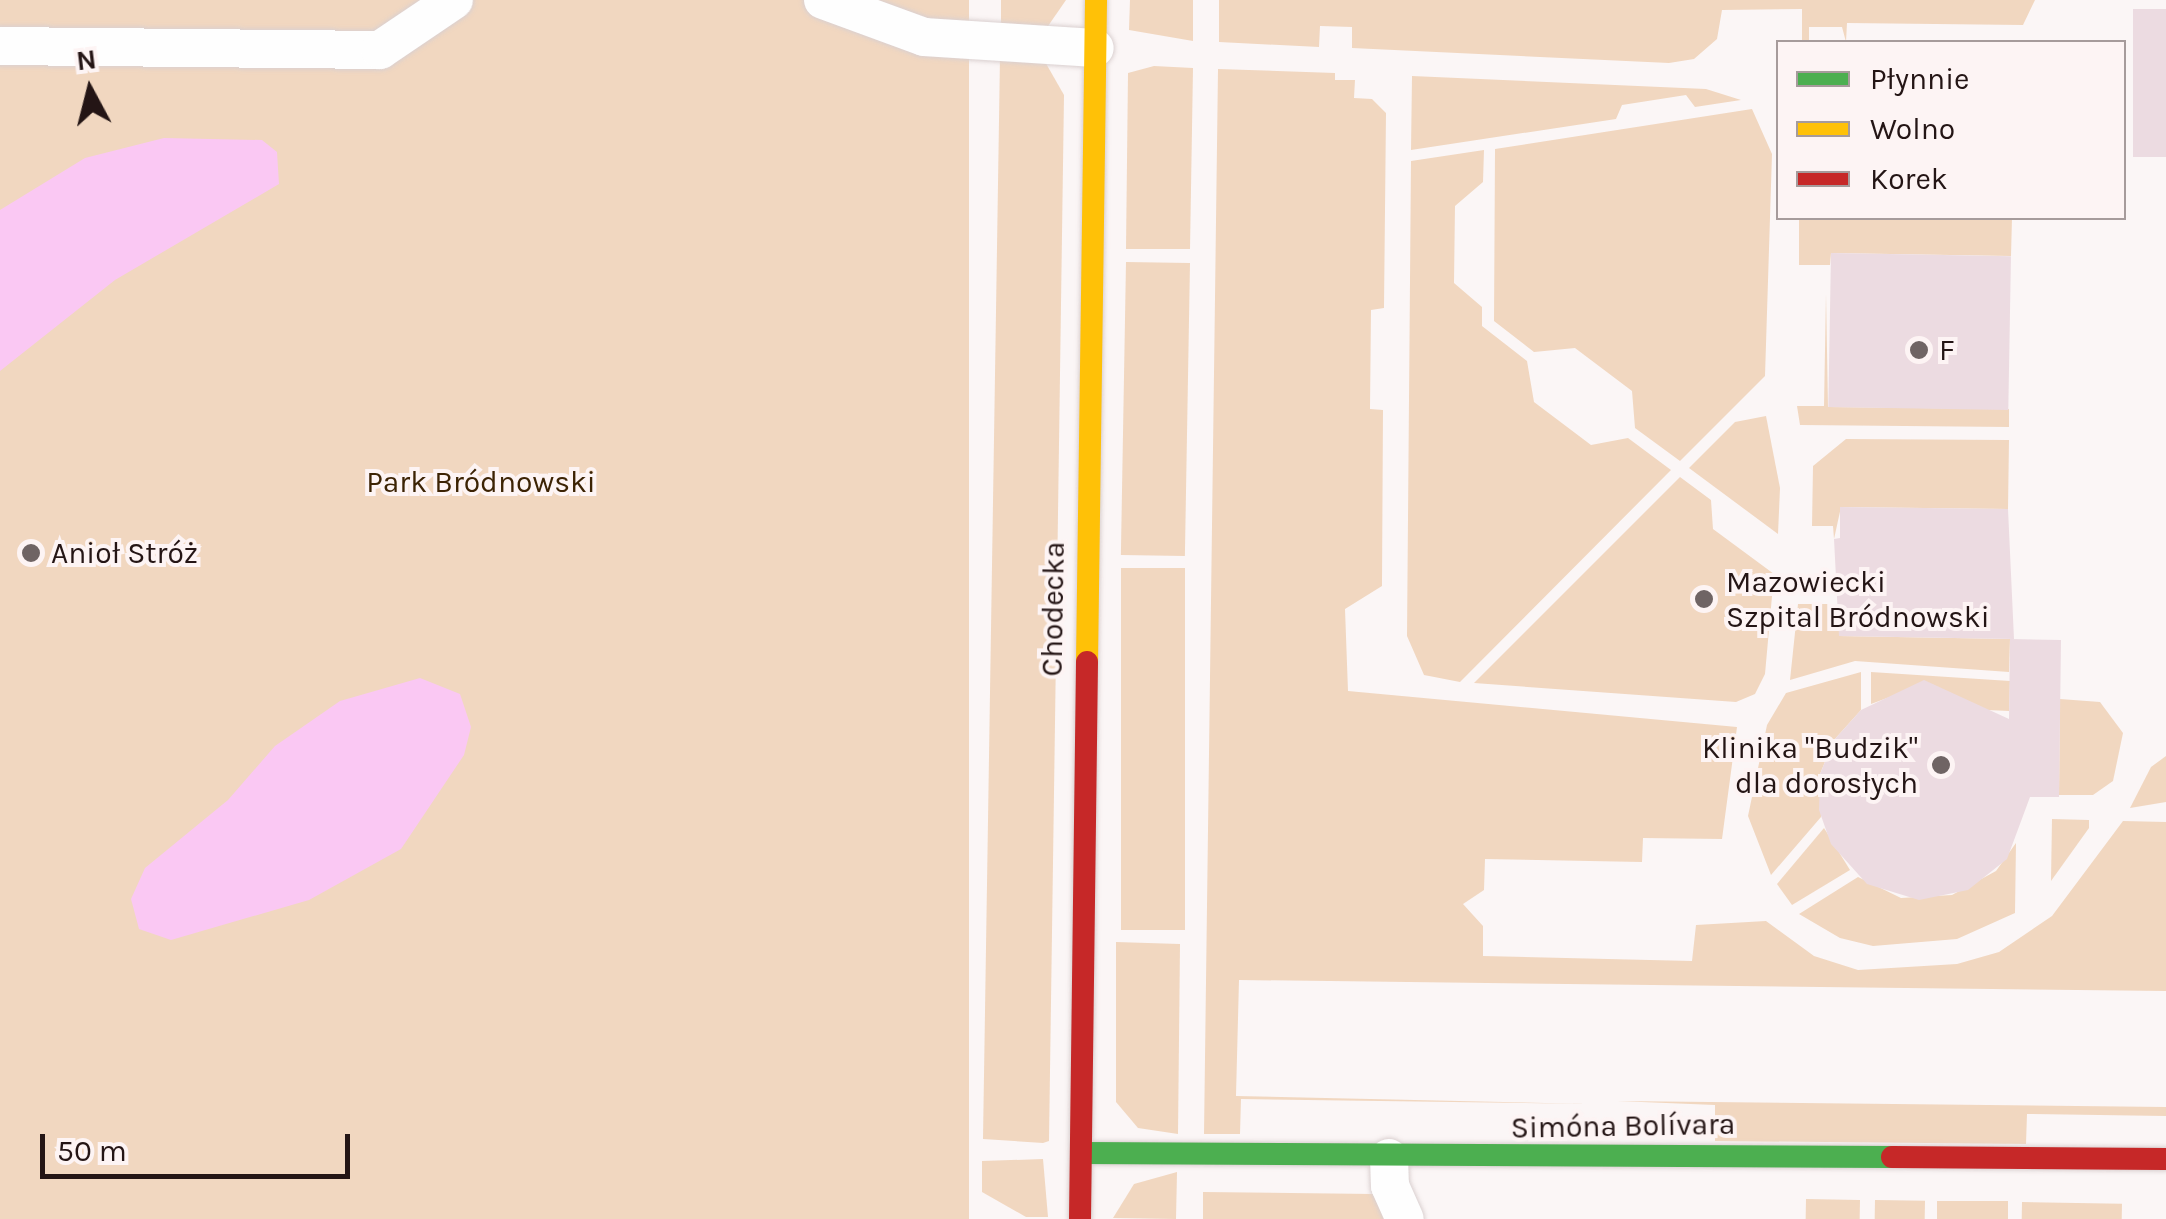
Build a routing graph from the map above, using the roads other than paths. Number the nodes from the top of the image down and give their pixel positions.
1 (454, 0) edge
2 (823, 0) edge
3 (1096, 0) edge
4 (0, 46) edge
5 (1095, 48) junction
6 (1081, 1153) junction
7 (1389, 1158) junction
8 (2166, 1159) edge
9 (1080, 1219) edge
10 (1405, 1219) edge

1 - 4 street
2 - 5 street
3 - 5 street, Chodecka
5 - 6 street, Chodecka
6 - 7 street, Simóna Bolívara
6 - 9 street, Chodecka
7 - 8 street, Simóna Bolívara
7 - 10 street

